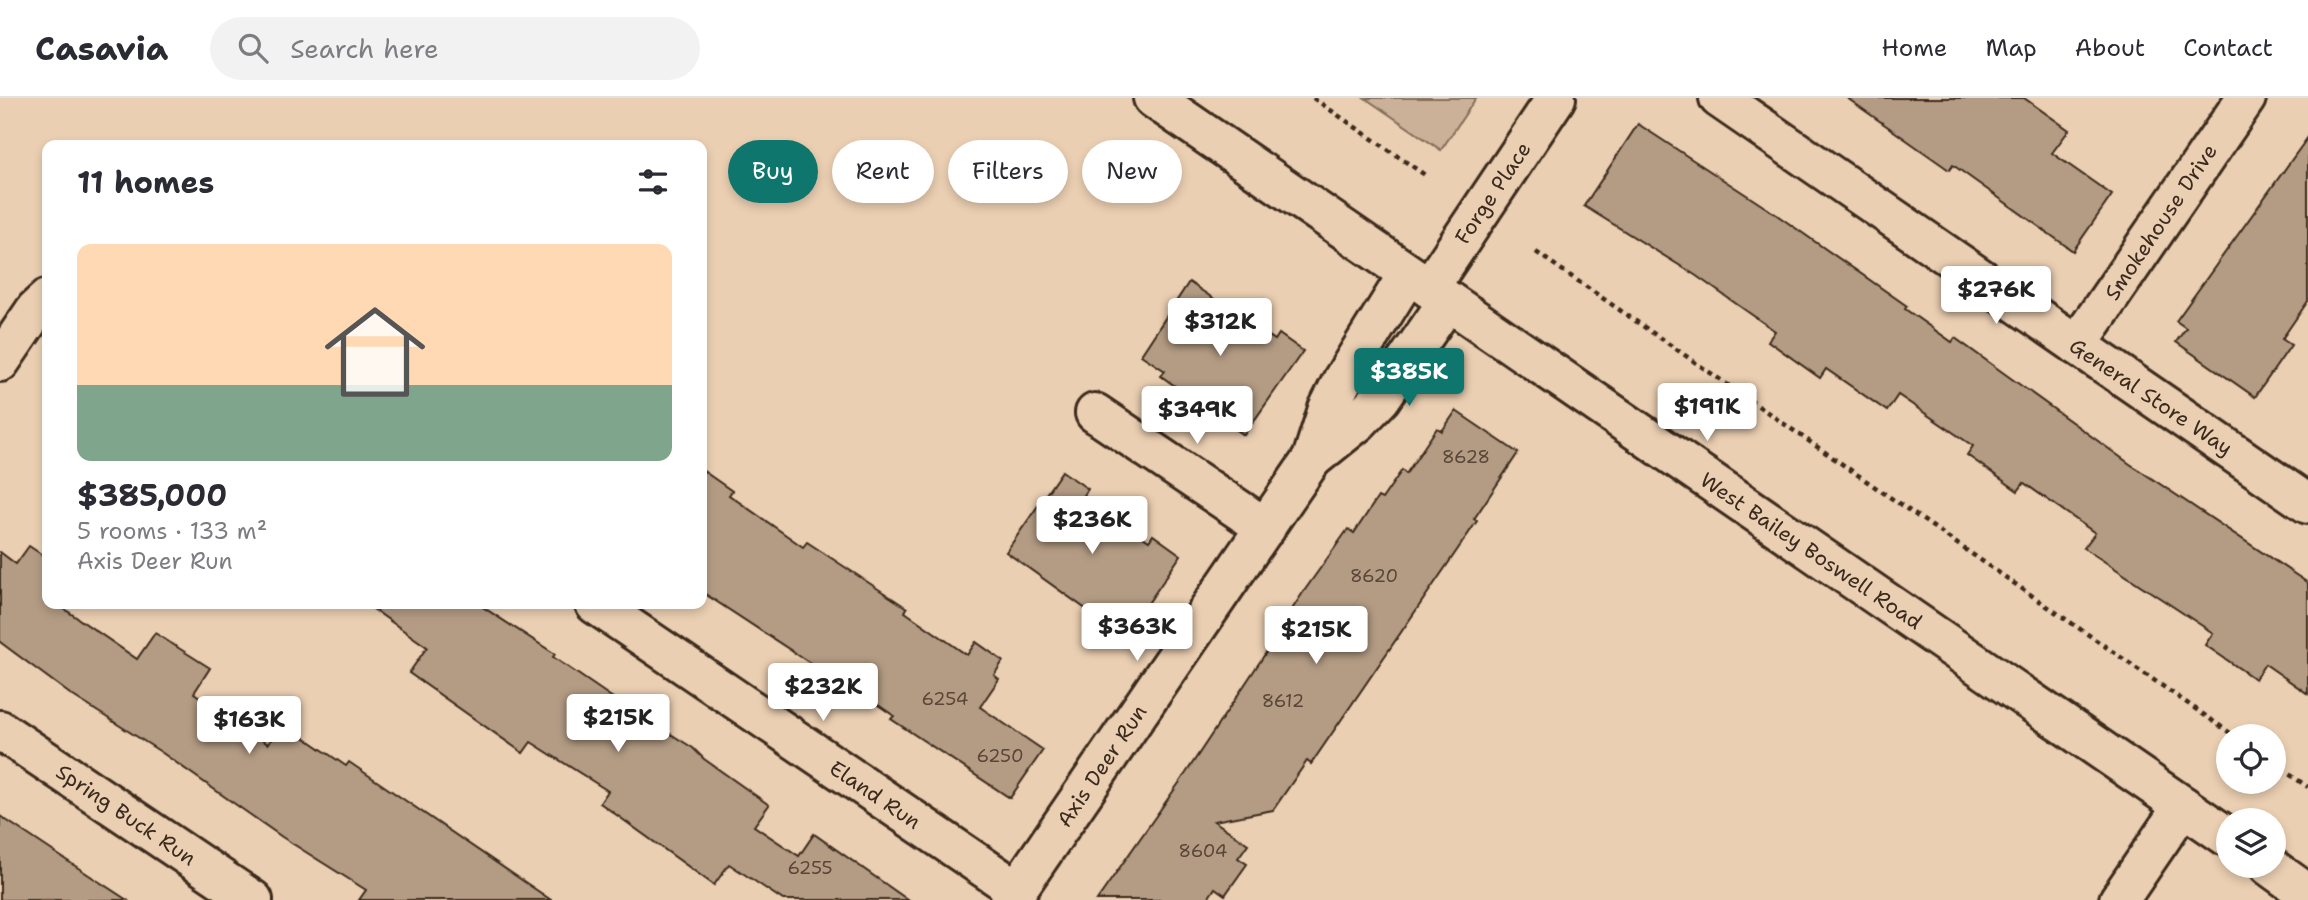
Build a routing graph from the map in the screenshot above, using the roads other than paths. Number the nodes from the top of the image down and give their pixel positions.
1 (1153, 98) edge
2 (1556, 98) edge
3 (1719, 98) edge
4 (2246, 98) edge
5 (1428, 288) junction
6 (42, 304) edge
7 (2077, 345) junction
8 (0, 362) edge
9 (1094, 413) dead end
10 (2308, 504) edge
11 (1266, 528) junction
12 (602, 609) edge
13 (0, 730) edge
14 (2183, 806) junction
15 (2216, 829) edge
16 (2286, 878) edge
17 (2308, 894) edge
18 (1013, 895) edge
19 (253, 900) edge
20 (2119, 900) edge

1 - 5 street, West Bailey Boswell Road
2 - 5 street, Forge Place
3 - 7 street, General Store Way
4 - 7 street, Smokehouse Drive
5 - 11 street, Axis Deer Run
5 - 14 street, West Bailey Boswell Road
6 - 8 street
7 - 10 street, General Store Way
9 - 11 street
11 - 18 street, Axis Deer Run
12 - 18 street, Eland Run
13 - 19 street, Spring Buck Run
14 - 15 street, West Bailey Boswell Road
14 - 20 street
16 - 17 street

